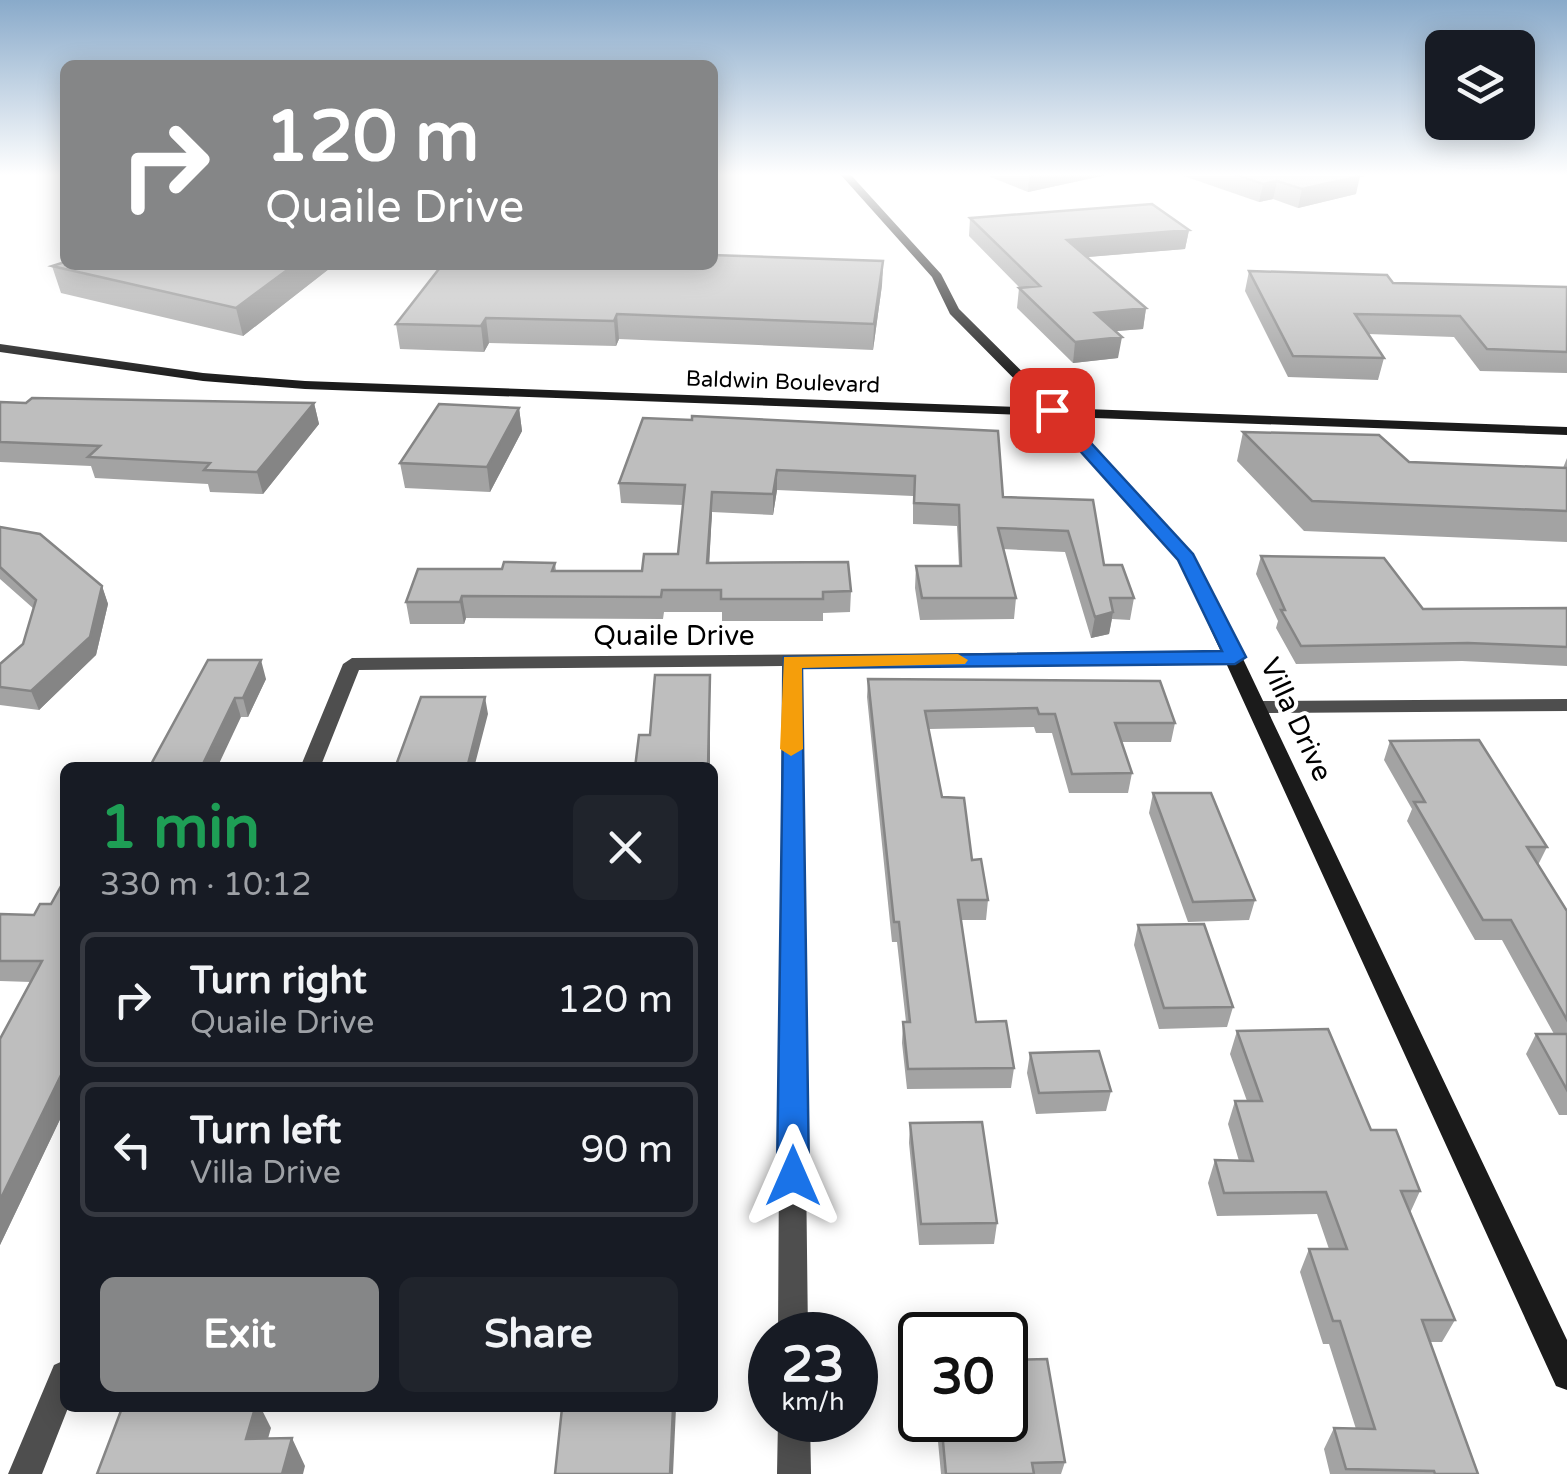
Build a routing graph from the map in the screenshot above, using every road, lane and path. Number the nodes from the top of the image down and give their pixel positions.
1 (907, 243) edge
2 (0, 348) edge
3 (1052, 410) junction
4 (1567, 430) edge
5 (1235, 657) junction
6 (791, 662) junction
7 (1567, 705) edge
8 (1259, 707) junction
9 (312, 762) edge
10 (794, 1312) edge
11 (1567, 1375) edge
12 (60, 1388) edge
13 (794, 1442) edge
14 (25, 1474) edge
15 (794, 1474) edge

1 - 3 street, Villa Drive
2 - 3 street, Baldwin Boulevard
3 - 4 street, Baldwin Boulevard
3 - 5 street, Villa Drive
5 - 6 street, Quaile Drive
5 - 8 street, Villa Drive
6 - 9 street, Quaile Drive
6 - 10 street
7 - 8 street
8 - 11 street, Villa Drive
12 - 14 street
13 - 15 street

